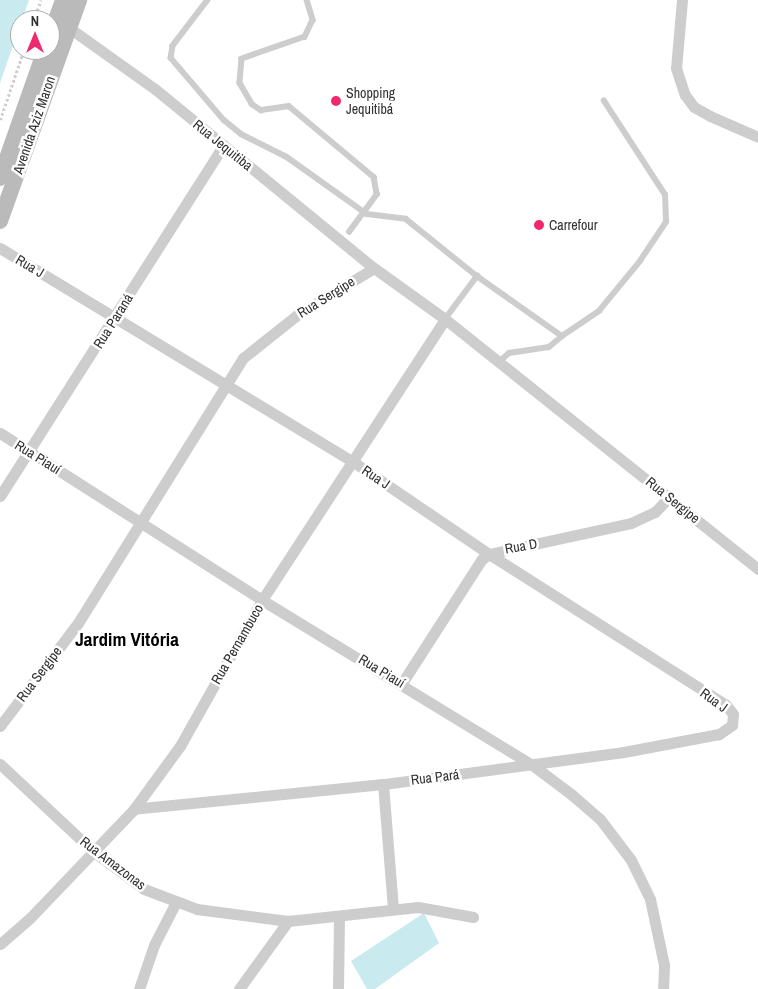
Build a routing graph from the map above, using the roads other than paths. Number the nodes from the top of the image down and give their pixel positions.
1 (79, 0) edge
2 (208, 0) edge
3 (307, 0) edge
4 (682, 0) edge
5 (68, 27) junction
6 (41, 60) edge
7 (604, 101) dead end
8 (758, 137) edge
9 (224, 145) junction
10 (0, 178) edge
11 (0, 221) edge
12 (342, 242) junction
13 (0, 248) edge
14 (374, 268) junction
15 (477, 276) junction
16 (116, 317) junction
17 (445, 319) junction
18 (562, 336) junction
19 (499, 362) junction
20 (225, 384) junction
21 (0, 433) edge
22 (31, 452) junction
23 (352, 460) junction
24 (0, 496) edge
25 (669, 497) junction
26 (140, 520) junction
27 (489, 554) junction
28 (758, 570) edge
29 (262, 600) junction
30 (402, 683) junction
31 (732, 725) joint
32 (0, 726) edge
33 (0, 764) edge
34 (531, 764) junction
35 (382, 784) junction
36 (134, 809) junction
37 (94, 852) junction
38 (176, 902) junction
39 (393, 908) junction
40 (339, 917) junction
41 (473, 917) dead end
42 (288, 921) junction
43 (0, 944) edge
44 (139, 989) edge
45 (239, 989) edge
46 (338, 989) edge
47 (663, 989) edge

1 - 5 main road, Avenida Aziz Maron
2 - 15 lane
3 - 12 lane, bridge
4 - 8 street
5 - 9 street, Rua Jequitiba
5 - 11 main road, Avenida Aziz Maron
6 - 10 main road, Avenida Aziz Maron
7 - 18 lane
9 - 12 street, Rua Jequitiba
9 - 16 street, Rua Paraná
12 - 14 street, Rua Jequitiba
13 - 16 street, Rua J
14 - 17 street, Rua Sergipe
14 - 20 street, Rua Sergipe
15 - 17 lane
15 - 18 lane
16 - 20 street, Rua J
16 - 22 street, Rua Paraná
17 - 19 street, Rua Sergipe
17 - 23 street, Rua Pernambuco
18 - 19 lane
19 - 25 street, Rua Sergipe
20 - 23 street, Rua J
20 - 26 street, Rua Sergipe
21 - 22 street, Rua Piauí
22 - 24 street, Rua Paraná
22 - 26 street, Rua Piauí
23 - 27 street, Rua J
23 - 29 street, Rua Pernambuco
25 - 27 street, Rua D
25 - 28 street, Rua Sergipe
26 - 29 street, Rua Piauí
26 - 32 street, Rua Sergipe
27 - 30 street, Rua D
27 - 31 street, Rua J
29 - 30 street, Rua Piauí
29 - 36 street, Rua Pernambuco
30 - 34 street, Rua Piauí
31 - 34 street, Rua Pará
33 - 37 street, Rua Amazonas
34 - 35 street, Rua Pará
34 - 47 street, Rua Piauí
35 - 36 street, Rua Pará
35 - 39 street
36 - 37 street, Rua Pernambuco
37 - 38 street, Rua Amazonas
37 - 43 street, Rua Pernambuco
38 - 42 street, Rua Amazonas
38 - 44 street
39 - 40 street, Rua Amazonas
39 - 41 street, Rua Amazonas
40 - 42 street, Rua Amazonas
40 - 46 street
42 - 45 street

